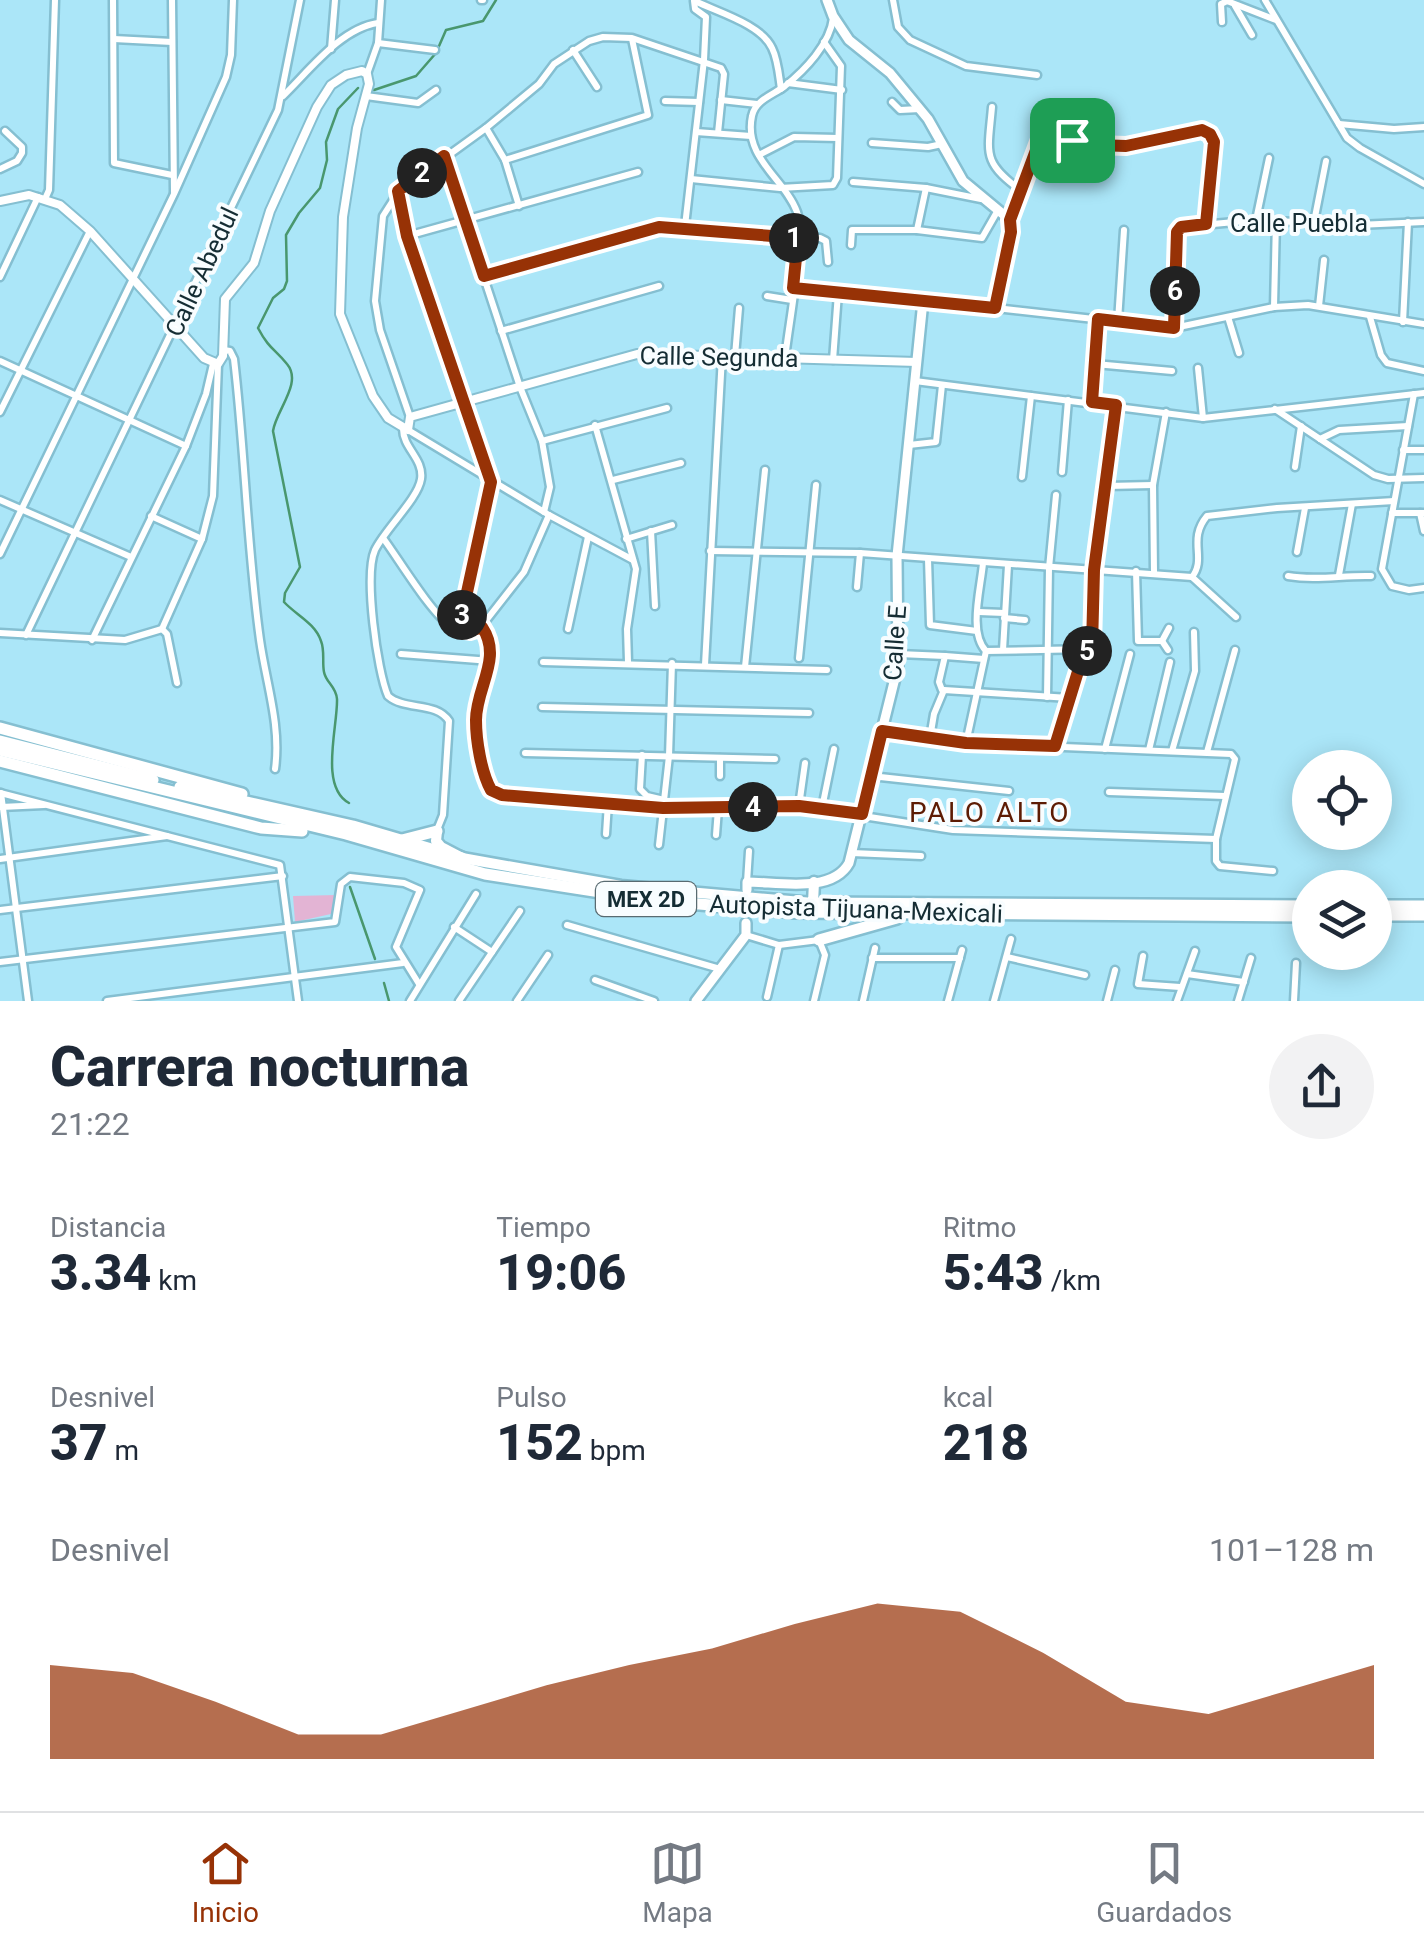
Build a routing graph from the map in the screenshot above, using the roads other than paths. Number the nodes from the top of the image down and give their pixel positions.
1 (55, 0) edge
2 (114, 0) edge
3 (172, 0) edge
4 (233, 0) edge
5 (300, 0) edge
6 (336, 0) edge
7 (381, 0) edge
8 (693, 0) edge
9 (827, 0) edge
10 (893, 0) edge
11 (1265, 0) edge
12 (1235, 5) junction
13 (833, 16) junction
14 (1276, 20) junction
15 (1222, 22) dead end
16 (378, 23) junction
17 (1252, 35) dead end
18 (632, 38) junction
19 (114, 40) junction
20 (172, 42) junction
21 (824, 42) junction
22 (378, 43) junction
23 (331, 49) junction
24 (435, 50) dead end
25 (573, 50) junction
26 (704, 60) junction
27 (367, 74) junction
28 (1037, 75) dead end
29 (785, 86) junction
30 (598, 87) dead end
31 (436, 90) dead end
32 (842, 90) junction
33 (283, 96) junction
34 (366, 96) junction
35 (721, 100) junction
36 (665, 101) dead end
37 (699, 102) junction
38 (892, 102) dead end
39 (757, 104) junction
40 (992, 107) dead end
41 (920, 109) junction
42 (1337, 124) junction
43 (1424, 127) edge
44 (486, 128) junction
45 (4, 130) dead end
46 (696, 132) junction
47 (718, 134) junction
48 (751, 136) junction
49 (838, 138) junction
50 (872, 143) dead end
51 (942, 144) junction
52 (758, 155) junction
53 (444, 156) junction
54 (1269, 158) dead end
55 (505, 160) junction
56 (1326, 161) dead end
57 (0, 168) edge
58 (638, 172) dead end
59 (172, 175) junction
60 (691, 179) junction
61 (853, 182) dead end
62 (1424, 184) edge
63 (780, 188) junction
64 (926, 188) junction
65 (398, 191) junction
66 (1024, 192) junction
67 (174, 194) junction
68 (42, 198) junction
69 (981, 199) junction
70 (0, 201) edge
71 (519, 206) junction
72 (998, 210) junction
73 (464, 220) junction
74 (1010, 220) junction
75 (1256, 220) junction
76 (1276, 220) junction
77 (1314, 222) junction
78 (1408, 222) junction
79 (1424, 222) edge
80 (1206, 224) junction
81 (685, 226) junction
82 (90, 230) junction
83 (917, 230) junction
84 (1124, 230) dead end
85 (407, 236) junction
86 (798, 238) junction
87 (851, 245) dead end
88 (1324, 260) dead end
89 (828, 262) dead end
90 (133, 276) junction
91 (484, 276) junction
92 (0, 277) edge
93 (659, 286) dead end
94 (793, 288) junction
95 (838, 293) junction
96 (767, 296) dead end
97 (792, 300) junction
98 (923, 301) junction
99 (1319, 306) junction
100 (1274, 307) junction
101 (739, 308) dead end
102 (995, 308) junction
103 (1370, 316) junction
104 (1228, 317) junction
105 (1098, 319) junction
106 (1118, 322) junction
107 (1404, 322) junction
108 (1424, 324) edge
109 (176, 326) junction
110 (1174, 328) junction
111 (502, 331) junction
112 (224, 350) junction
113 (1240, 354) dead end
114 (722, 356) junction
115 (735, 356) junction
116 (785, 358) junction
117 (0, 360) edge
118 (834, 360) junction
119 (917, 362) junction
120 (216, 364) junction
121 (1094, 364) junction
122 (1198, 368) dead end
123 (20, 370) junction
124 (1172, 371) dead end
125 (1424, 371) edge
126 (916, 382) junction
127 (942, 386) junction
128 (520, 387) junction
129 (1424, 393) edge
130 (76, 394) junction
131 (1414, 394) junction
132 (1031, 396) junction
133 (1068, 400) junction
134 (466, 402) junction
135 (1092, 402) junction
136 (1116, 405) junction
137 (668, 408) dead end
138 (1274, 408) junction
139 (0, 412) edge
140 (1166, 412) junction
141 (410, 416) junction
142 (1203, 418) junction
143 (131, 420) junction
144 (596, 425) junction
145 (1301, 426) junction
146 (1408, 426) junction
147 (406, 430) junction
148 (1320, 439) junction
149 (542, 441) junction
150 (909, 445) junction
151 (186, 446) junction
152 (1403, 450) junction
153 (1424, 450) edge
154 (681, 463) dead end
155 (1295, 467) dead end
156 (766, 470) dead end
157 (1062, 472) dead end
158 (1022, 478) dead end
159 (1424, 478) edge
160 (1398, 479) junction
161 (613, 480) junction
162 (491, 482) junction
163 (816, 485) dead end
164 (1153, 485) junction
165 (1107, 486) junction
166 (1056, 496) dead end
167 (0, 500) edge
168 (1394, 502) junction
169 (1352, 504) junction
170 (1305, 508) junction
171 (21, 510) junction
172 (1392, 512) junction
173 (1422, 513) edge
174 (546, 514) junction
175 (151, 516) junction
176 (672, 525) dead end
177 (651, 531) junction
178 (1424, 532) edge
179 (76, 534) junction
180 (588, 537) junction
181 (202, 538) junction
182 (383, 538) junction
183 (626, 538) junction
184 (710, 551) junction
185 (757, 552) junction
186 (807, 552) junction
187 (1297, 552) dead end
188 (0, 554) edge
189 (860, 554) junction
190 (897, 556) junction
191 (131, 558) junction
192 (928, 559) junction
193 (633, 560) junction
194 (983, 563) junction
195 (1008, 565) junction
196 (1049, 568) junction
197 (1094, 570) junction
198 (1136, 571) junction
199 (1154, 572) junction
200 (1339, 575) junction
201 (1288, 576) dead end
202 (1371, 576) dead end
203 (1192, 577) junction
204 (857, 587) dead end
205 (1424, 588) edge
206 (655, 606) dead end
207 (979, 612) junction
208 (1004, 616) junction
209 (1236, 617) dead end
210 (1024, 620) dead end
211 (482, 627) junction
212 (1169, 628) dead end
213 (162, 629) junction
214 (459, 629) junction
215 (568, 629) dead end
216 (977, 631) junction
217 (1194, 632) dead end
218 (0, 634) edge
219 (26, 635) junction
220 (92, 640) junction
221 (1162, 642) junction
222 (1047, 649) junction
223 (1003, 650) junction
224 (1168, 650) dead end
225 (1235, 650) dead end
226 (1087, 651) junction
227 (401, 654) dead end
228 (899, 654) junction
229 (1130, 654) dead end
230 (985, 655) junction
231 (945, 656) junction
232 (799, 658) dead end
233 (491, 661) junction
234 (543, 662) dead end
235 (628, 662) junction
236 (1170, 662) dead end
237 (672, 664) junction
238 (706, 665) junction
239 (745, 667) junction
240 (827, 670) dead end
241 (177, 683) dead end
242 (942, 690) junction
243 (977, 692) junction
244 (1047, 697) junction
245 (1070, 698) junction
246 (542, 707) dead end
247 (671, 709) junction
248 (809, 712) dead end
249 (6, 730) edge
250 (882, 731) junction
251 (930, 738) junction
252 (0, 741) edge
253 (966, 743) junction
254 (1055, 746) junction
255 (834, 749) dead end
256 (1105, 749) junction
257 (0, 750) edge
258 (1149, 750) junction
259 (1172, 750) junction
260 (1208, 752) junction
261 (525, 753) dead end
262 (642, 755) junction
263 (669, 756) junction
264 (720, 758) junction
265 (775, 759) dead end
266 (5, 762) edge
267 (805, 763) dead end
268 (275, 768) dead end
269 (720, 776) dead end
270 (871, 776) junction
271 (1009, 790) dead end
272 (1109, 792) dead end
273 (1, 793) edge
274 (1225, 796) junction
275 (608, 803) junction
276 (52, 804) junction
277 (663, 804) junction
278 (799, 806) junction
279 (1, 807) edge
280 (822, 808) junction
281 (718, 809) junction
282 (862, 814) junction
283 (349, 830) junction
284 (436, 831) junction
285 (606, 834) dead end
286 (716, 834) dead end
287 (172, 836) junction
288 (1216, 839) junction
289 (395, 840) junction
290 (659, 845) dead end
291 (749, 851) dead end
292 (852, 852) junction
293 (921, 856) dead end
294 (10, 858) junction
295 (462, 858) junction
296 (0, 859) edge
297 (1273, 871) dead end
298 (282, 876) junction
299 (814, 882) junction
300 (747, 886) joint
301 (476, 894) dead end
302 (813, 904) junction
303 (1292, 906) edge
304 (1392, 906) edge
305 (1424, 906) edge
306 (16, 908) junction
307 (0, 910) edge
308 (520, 910) dead end
309 (908, 914) junction
310 (1424, 915) edge
311 (1292, 916) edge
312 (1392, 916) edge
313 (746, 923) dead end
314 (567, 925) dead end
315 (289, 928) junction
316 (454, 928) junction
317 (746, 935) junction
318 (1011, 939) dead end
319 (821, 943) junction
320 (779, 945) junction
321 (875, 948) dead end
322 (1195, 950) dead end
323 (492, 952) junction
324 (548, 955) dead end
325 (1007, 956) junction
326 (1143, 956) dead end
327 (872, 958) junction
328 (1251, 958) dead end
329 (22, 960) junction
330 (0, 962) edge
331 (403, 963) junction
332 (721, 970) junction
333 (1115, 970) dead end
334 (1296, 970) edge
335 (1187, 974) junction
336 (1085, 976) dead end
337 (295, 978) junction
338 (595, 980) dead end
339 (1244, 982) junction
340 (419, 984) junction
341 (1180, 987) junction
342 (767, 997) dead end
343 (28, 1001) edge
344 (108, 1001) edge
345 (298, 1001) edge
346 (410, 1001) edge
347 (459, 1001) edge
348 (517, 1001) edge
349 (654, 1001) edge
350 (696, 1001) edge
351 (814, 1001) edge
352 (863, 1001) edge
353 (948, 1001) edge
354 (994, 1001) edge
355 (1106, 1001) edge
356 (1176, 1001) edge
357 (1238, 1001) edge
358 (1294, 1001) edge

1 - 68 street
2 - 19 street
3 - 20 street
4 - 67 street
5 - 33 street, Calle Abedul
6 - 23 street
7 - 16 street
8 - 26 street
8 - 29 street
9 - 13 main road
10 - 28 street
11 - 14 street
12 - 14 street
12 - 15 street
12 - 17 street
13 - 21 street
13 - 41 main road
14 - 42 street
16 - 22 street
16 - 23 street
18 - 25 street
18 - 26 street
18 - 55 street
19 - 20 street
19 - 59 street
20 - 59 street
21 - 29 street
21 - 32 street
22 - 24 street
22 - 27 street
23 - 33 street
25 - 30 street
25 - 44 street
26 - 35 street
26 - 37 street
27 - 34 street
27 - 112 street
29 - 32 street
29 - 39 street
31 - 34 street
32 - 49 street
33 - 109 street, Calle Abedul
34 - 147 street
35 - 39 street
35 - 47 street
36 - 37 street
37 - 46 street
38 - 41 street
39 - 48 street
40 - 66 street
41 - 51 main road
42 - 43 street
42 - 62 street
44 - 53 street
44 - 55 street
45 - 57 street
46 - 47 street
46 - 60 street
47 - 48 street
48 - 52 street
49 - 52 street
49 - 63 street
50 - 51 street
51 - 69 main road
52 - 63 street
53 - 65 street
53 - 73 street
54 - 75 street
55 - 71 street
56 - 77 street
58 - 71 street
59 - 67 street
60 - 63 street
60 - 81 street
61 - 64 street
63 - 86 street
64 - 69 street
64 - 83 street
65 - 85 street
65 - 141 street
66 - 74 street
66 - 80 street
67 - 90 street
68 - 70 street
68 - 82 street
68 - 92 street
69 - 72 main road
71 - 73 street
72 - 74 main road
72 - 83 street
73 - 85 street
73 - 91 street
74 - 102 main road
75 - 76 street, Calle Puebla
75 - 80 street, Calle Puebla
76 - 77 street, Calle Puebla
76 - 100 street
77 - 78 street, Calle Puebla
78 - 79 street, Calle Puebla
78 - 107 street
80 - 110 street, Calle Puebla
81 - 86 street
81 - 91 street
82 - 90 street
82 - 123 street
83 - 87 street
84 - 106 street
85 - 134 street
86 - 89 street
86 - 94 street
88 - 99 street
90 - 109 street
90 - 130 street
91 - 111 street
93 - 111 street
94 - 95 street
94 - 97 street
95 - 98 street
95 - 118 street
96 - 97 street
97 - 116 street
98 - 102 main road
98 - 119 main road, Calle E
99 - 100 street
99 - 103 street
100 - 104 street
101 - 115 street
102 - 105 street
103 - 107 street
103 - 125 street
104 - 110 street
104 - 113 street
105 - 106 street
105 - 121 street
106 - 110 street
107 - 108 street
109 - 120 street
109 - 143 street, Calle Abedul
111 - 128 street
112 - 120 street
112 - 268 street
114 - 115 street, Calle Segunda
114 - 128 street, Calle Segunda
114 - 184 street
115 - 116 street, Calle Segunda
116 - 118 street, Calle Segunda
117 - 123 street
118 - 119 street, Calle Segunda
119 - 126 main road, Calle E
120 - 151 street
120 - 181 street
121 - 124 street
121 - 135 street
122 - 142 street
123 - 130 street
123 - 139 street
126 - 127 street
126 - 150 main road, Calle E
127 - 132 street
127 - 150 street
128 - 134 street, Calle Segunda
128 - 149 street
129 - 131 street
130 - 143 street
130 - 171 street
131 - 138 street
131 - 146 street
132 - 133 street
132 - 158 street
133 - 135 street
133 - 157 street
134 - 141 street, Calle Segunda
134 - 162 street
135 - 136 street
136 - 140 street
136 - 165 street
137 - 144 street
138 - 142 street
138 - 145 street
140 - 142 street
140 - 164 street
141 - 147 street
143 - 151 street
143 - 179 street, Calle Abedul
144 - 149 street
144 - 161 street
145 - 148 street
145 - 155 street
146 - 148 street
146 - 152 street
147 - 162 street
147 - 182 street
148 - 160 street
149 - 174 street
150 - 190 main road, Calle E
151 - 175 street
152 - 153 street
152 - 160 street
154 - 161 street
156 - 185 street
159 - 160 street
160 - 168 street
161 - 183 street
162 - 174 street
162 - 214 street
163 - 186 street
164 - 165 street
164 - 199 street
165 - 197 street
166 - 196 street
167 - 171 street
168 - 169 street
168 - 172 street
169 - 170 street
169 - 200 street
170 - 187 street
170 - 203 street
171 - 179 street
171 - 188 street
172 - 173 street
172 - 205 street
173 - 178 street
174 - 180 street
174 - 211 street
175 - 181 street
175 - 191 street
176 - 177 street
177 - 183 street
177 - 206 street
179 - 191 street
179 - 219 street, Calle Abedul
180 - 193 street
180 - 215 street
181 - 213 street
182 - 214 street
182 - 284 street
183 - 193 street
184 - 185 street
184 - 238 street
185 - 186 street
185 - 239 street
186 - 189 street
186 - 232 street
189 - 190 street
189 - 204 street
190 - 192 street
190 - 228 main road, Calle E
191 - 220 street
192 - 194 street
192 - 216 street
193 - 235 street
194 - 195 street
194 - 207 street
195 - 196 street
195 - 208 street
196 - 197 street
196 - 222 street
197 - 198 street
197 - 226 street
198 - 199 street
198 - 221 street
199 - 203 street
200 - 201 street
200 - 202 street
203 - 209 street
207 - 208 street
207 - 216 street
208 - 210 street
208 - 223 street
211 - 214 street
211 - 233 street
212 - 221 street
213 - 220 street
213 - 241 street
216 - 230 street
217 - 259 street
218 - 219 street
219 - 220 street
221 - 224 street
222 - 223 street
222 - 226 street
222 - 244 street
223 - 230 street
225 - 260 street
226 - 245 street
227 - 233 street
228 - 231 street
228 - 250 main road, Calle E
229 - 256 street
230 - 231 street
230 - 243 street
231 - 242 street
233 - 275 street
234 - 235 street
235 - 237 street
236 - 258 street
237 - 238 street
237 - 247 street
238 - 239 street
239 - 240 street
242 - 243 street
242 - 251 street
243 - 244 street
243 - 253 street
244 - 245 street
245 - 254 street
246 - 247 street
247 - 248 street
247 - 263 street
249 - 283 highway
250 - 251 street
250 - 270 main road, Calle E
251 - 253 street
252 - 283 highway, Autopista Tijuana-Mexicali / MEX 2D
253 - 254 street
254 - 256 street
255 - 280 street
256 - 258 street
257 - 283 highway, Autopista Tijuana-Mexicali / MEX 2D
258 - 259 street
259 - 260 street
260 - 274 street
261 - 262 street
262 - 263 street
262 - 277 street
263 - 264 street
263 - 277 street
264 - 265 street
264 - 269 street
266 - 283 highway
267 - 278 street
270 - 271 street
270 - 282 main road, Calle E
272 - 274 street
273 - 276 street
273 - 279 street
274 - 288 street
275 - 277 street
275 - 285 street
276 - 279 street
276 - 287 street
277 - 281 street
277 - 290 street
278 - 280 street
278 - 281 street
279 - 294 street
280 - 282 street
281 - 286 street
282 - 288 street
282 - 292 main road, Calle E
283 - 289 highway, Autopista Tijuana-Mexicali / MEX 2D
283 - 309 highway, Autopista Tijuana-Mexicali / MEX 2D
284 - 289 highway
284 - 295 highway
287 - 294 street
287 - 298 street
288 - 297 street
289 - 295 highway, Autopista Tijuana-Mexicali / MEX 2D
291 - 300 street
292 - 293 street
292 - 299 main road
294 - 296 street
294 - 306 street
295 - 302 highway, Autopista Tijuana-Mexicali / MEX 2D
298 - 306 street
298 - 315 street
299 - 300 main road
299 - 302 highway
301 - 316 street
302 - 303 highway, Autopista Tijuana-Mexicali / MEX 2D
304 - 305 highway
306 - 307 street
306 - 329 street
308 - 323 street
309 - 311 highway, Autopista Tijuana-Mexicali / MEX 2D
309 - 319 highway
310 - 312 highway
313 - 317 main road
314 - 332 street
315 - 329 street
315 - 331 street
315 - 337 street
316 - 323 street
316 - 340 street
317 - 320 street
317 - 332 main road
318 - 325 street
319 - 320 street
319 - 351 street
320 - 342 street
321 - 327 street
322 - 335 street
323 - 347 street
324 - 348 street
325 - 336 street
325 - 354 street
326 - 341 street
327 - 352 street
327 - 353 street
328 - 339 street
329 - 330 street
329 - 343 street
331 - 337 street
331 - 340 street
332 - 350 main road
333 - 355 street
334 - 358 street
335 - 339 street
335 - 341 street
337 - 344 street
337 - 345 street
338 - 349 street
339 - 357 street
340 - 346 street
341 - 356 street

